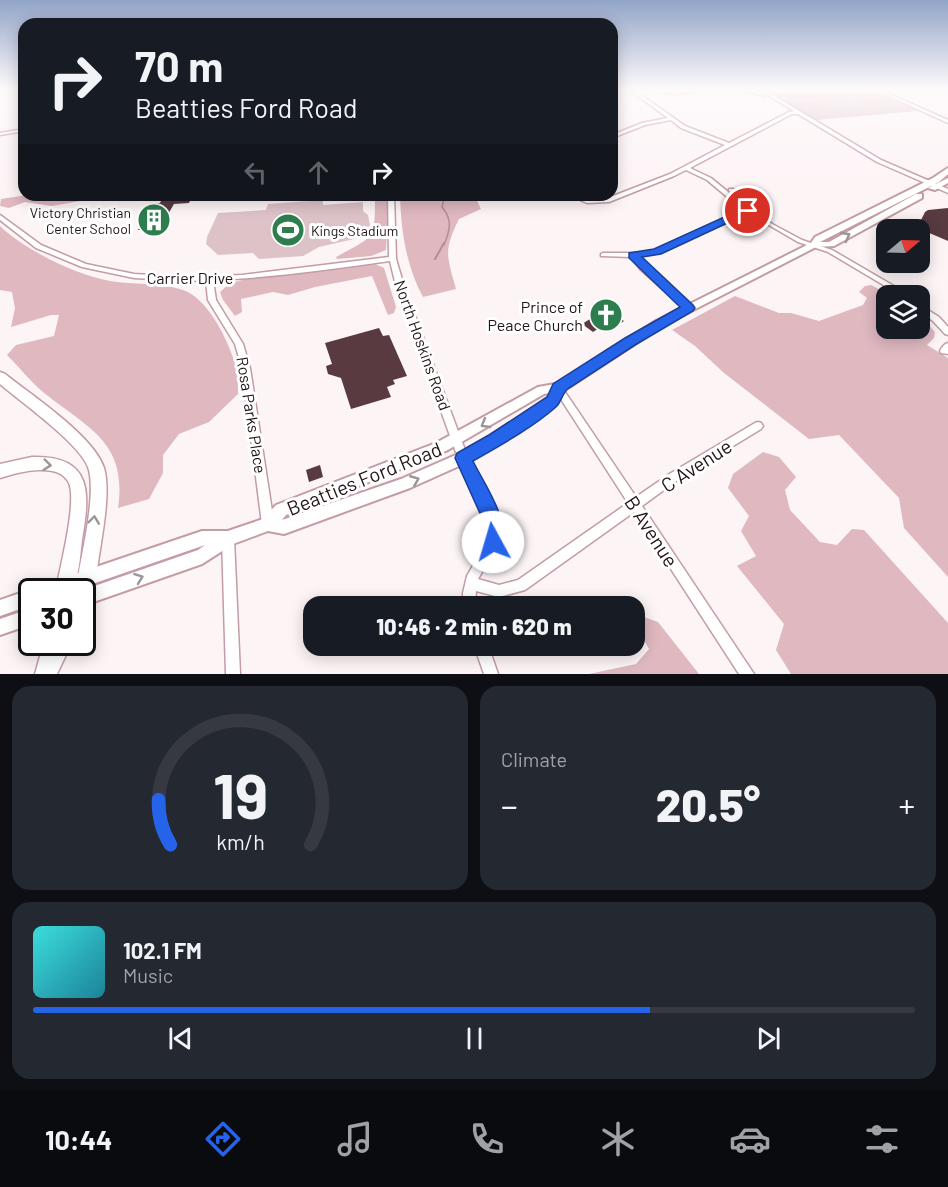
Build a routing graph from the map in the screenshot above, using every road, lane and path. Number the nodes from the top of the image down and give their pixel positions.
1 (663, 120) edge
2 (673, 120) edge
3 (776, 120) edge
4 (813, 120) edge
5 (18, 131) edge
6 (0, 134) edge
7 (618, 135) edge
8 (728, 145) junction
9 (688, 166) junction
10 (948, 170) edge
11 (948, 180) edge
12 (931, 185) junction
13 (948, 191) edge
14 (730, 193) junction
15 (618, 196) edge
16 (391, 201) edge
17 (748, 211) junction
18 (759, 215) junction
19 (0, 218) edge
20 (814, 245) junction
21 (603, 255) dead end
22 (633, 255) junction
23 (393, 259) junction
24 (209, 279) junction
25 (883, 285) edge
26 (890, 285) edge
27 (689, 308) junction
28 (930, 311) edge
29 (930, 314) edge
30 (948, 321) edge
31 (948, 333) edge
32 (948, 346) edge
33 (948, 351) edge
34 (0, 377) edge
35 (558, 388) junction
36 (758, 426) dead end
37 (458, 439) junction
38 (463, 458) junction
39 (0, 471) edge
40 (636, 506) junction
41 (268, 524) junction
42 (228, 538) junction
43 (67, 578) edge
44 (87, 578) joint
45 (471, 583) junction
46 (96, 594) edge
47 (470, 596) edge
48 (18, 602) edge
49 (0, 608) edge
50 (18, 621) edge
51 (0, 627) edge
52 (47, 656) edge
53 (58, 656) edge
54 (485, 656) edge
55 (42, 674) edge
56 (50, 674) edge
57 (233, 674) edge
58 (491, 674) edge
59 (747, 674) edge

1 - 7 street
2 - 8 street
3 - 8 street
4 - 12 street
5 - 6 street
8 - 9 street
9 - 14 street
9 - 15 street
10 - 12 main road, Beatties Ford Road
11 - 12 main road, Beatties Ford Road
12 - 13 street
12 - 20 main road, Beatties Ford Road
14 - 17 street
14 - 18 street
16 - 23 street, North Hoskins Road
17 - 18 street
17 - 22 street
18 - 20 street
19 - 24 street, Carrier Drive
20 - 25 street
20 - 26 street
20 - 27 main road, Beatties Ford Road
21 - 22 street
22 - 27 street
23 - 24 street, Carrier Drive
23 - 37 street, North Hoskins Road
24 - 41 street, Rosa Parks Place
27 - 35 main road, Beatties Ford Road
28 - 30 street
29 - 31 street
32 - 33 street
44 -> 34 highway
35 -> 37 main road, Beatties Ford Road
35 - 38 main road, Beatties Ford Road
35 - 40 street, B Avenue
36 - 40 street, C Avenue
37 - 38 street, North Hoskins Road
37 - 41 main road, Beatties Ford Road
41 -> 38 main road, Beatties Ford Road
38 - 45 street, North Hoskins Road
39 -> 43 highway
40 - 45 street, C Avenue
40 - 59 street, B Avenue
41 - 42 main road, Beatties Ford Road
42 - 44 main road, Beatties Ford Road
46 -> 42 main road, Beatties Ford Road
42 - 57 street
45 - 47 street
48 - 49 main road
50 - 51 main road
52 - 55 street
53 - 56 street
54 - 58 street

